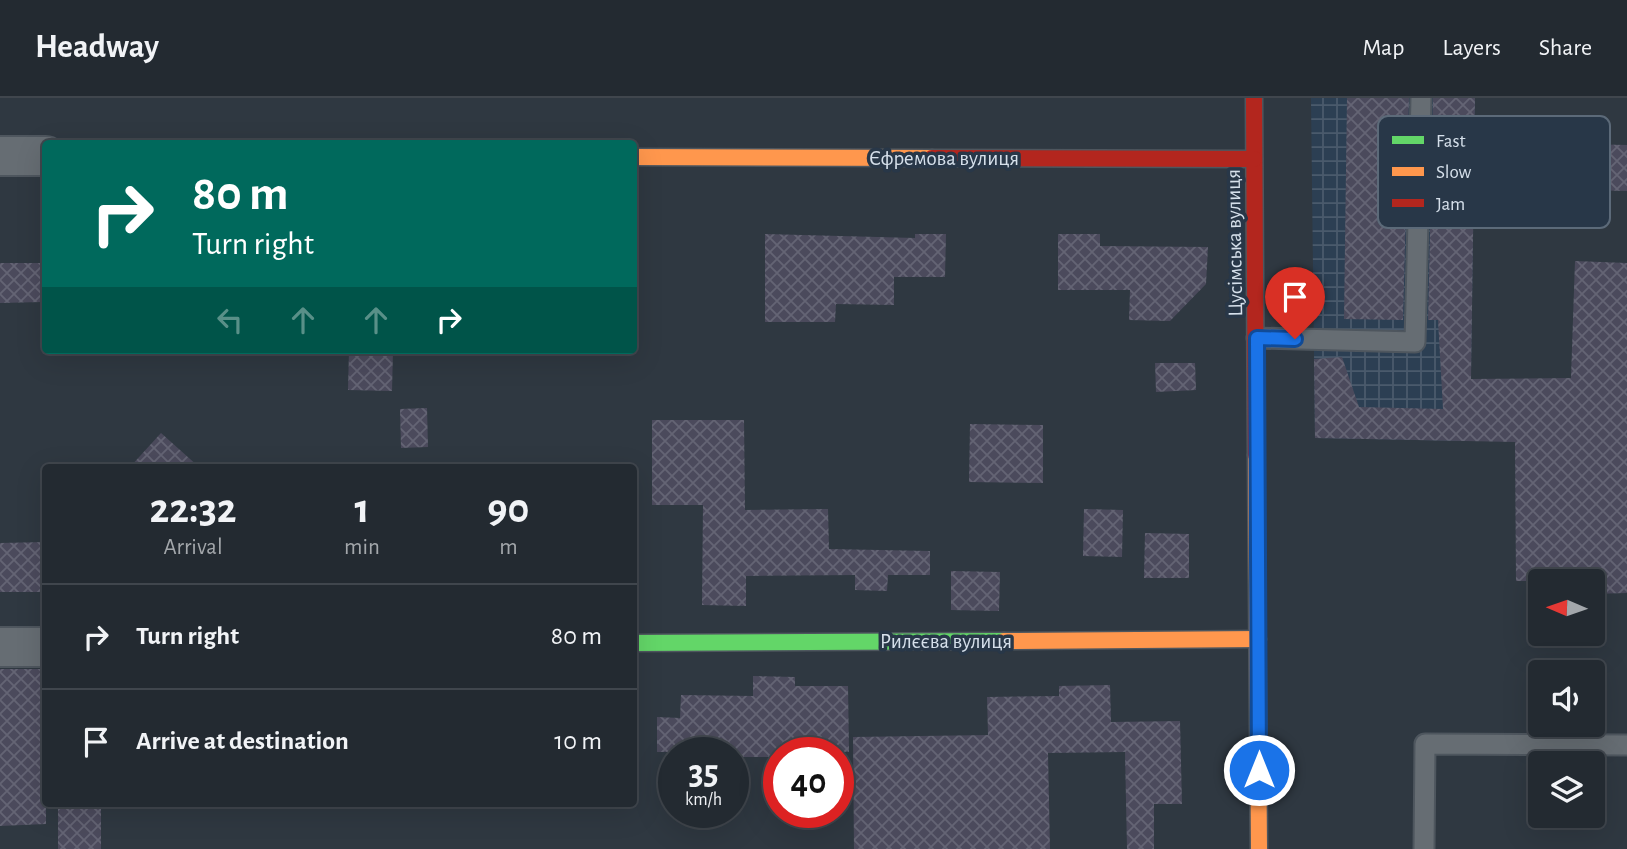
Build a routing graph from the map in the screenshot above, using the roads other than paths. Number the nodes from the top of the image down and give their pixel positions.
1 (1254, 98) edge
2 (1421, 98) edge
3 (1421, 116) edge
4 (0, 156) edge
5 (42, 156) edge
6 (637, 158) edge
7 (1254, 159) junction
8 (1418, 228) edge
9 (1257, 338) junction
10 (1258, 639) junction
11 (637, 643) edge
12 (0, 647) edge
13 (42, 647) edge
14 (1627, 746) edge
15 (1259, 849) edge
16 (1424, 849) edge

1 - 7 street, Цусімська вулиця
2 - 3 lane
4 - 5 street
6 - 7 street, Єфремова вулиця
7 - 9 street, Цусімська вулиця
8 - 9 lane
9 - 10 street, Цусімська вулиця
10 - 11 street, Рилєєва вулиця
10 - 15 street, Цусімська вулиця
12 - 13 street
14 - 16 lane

